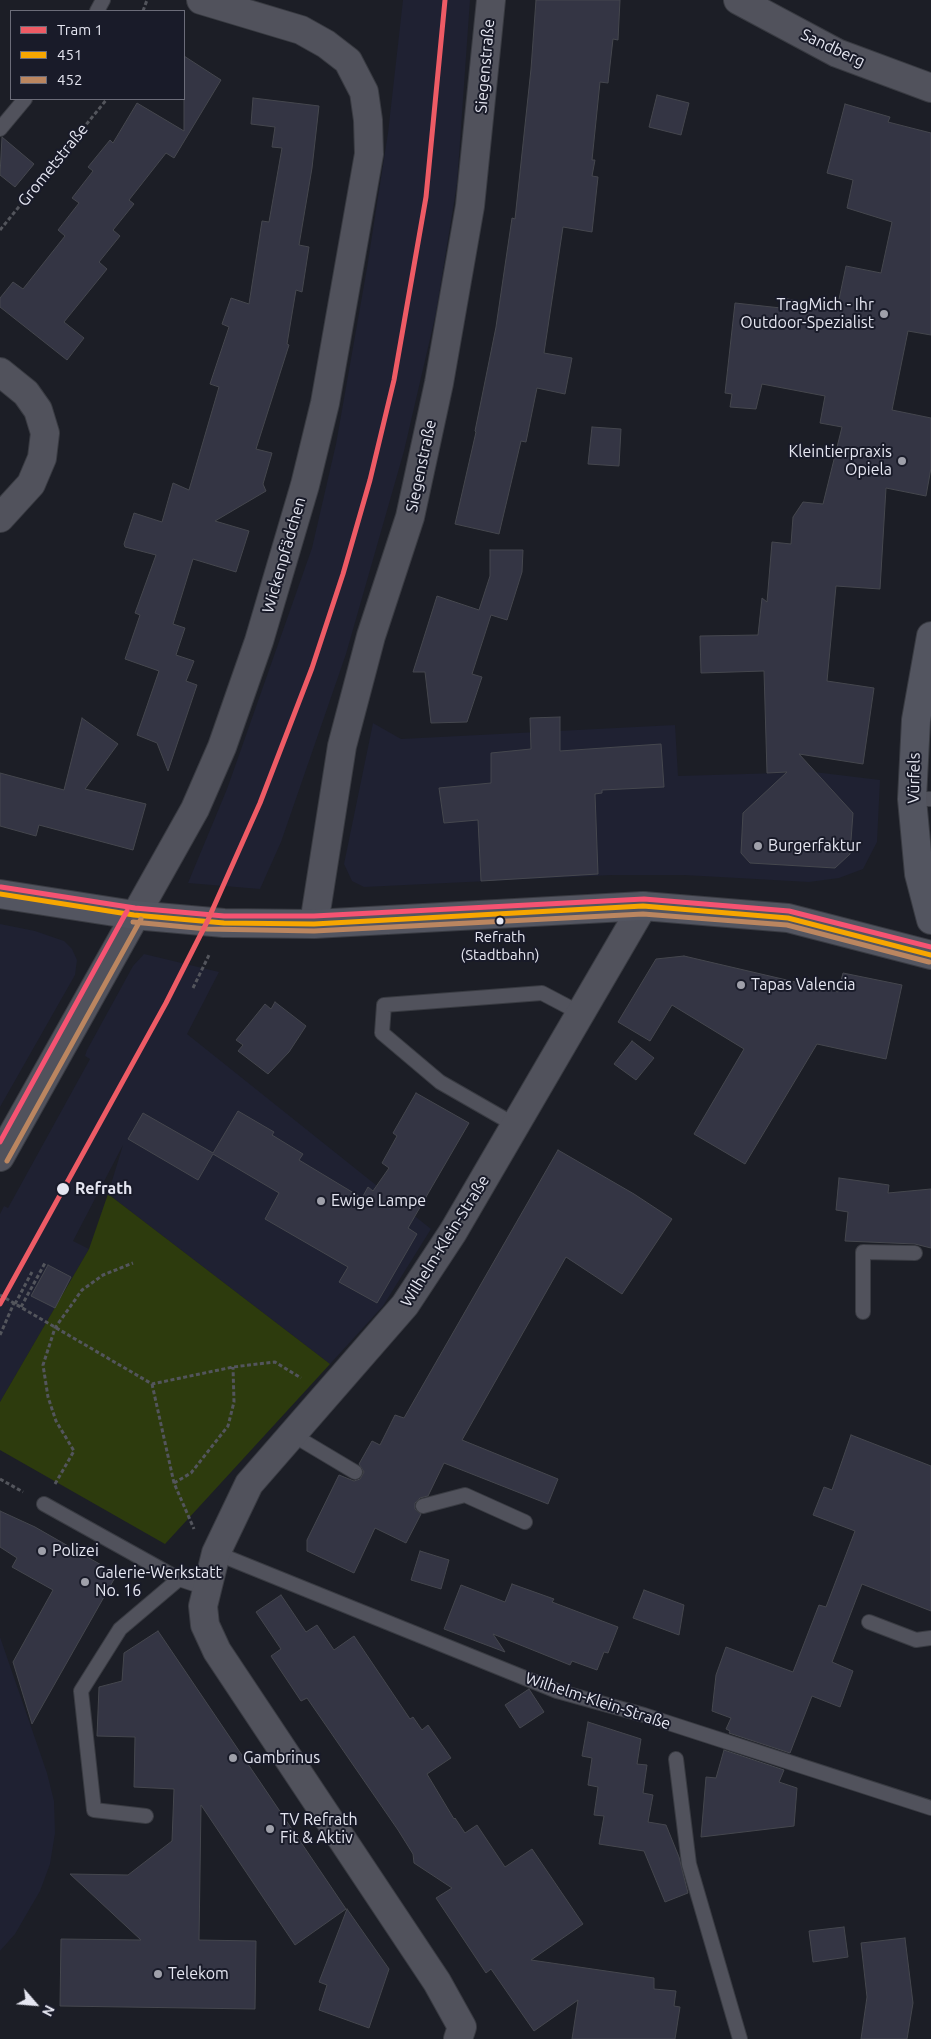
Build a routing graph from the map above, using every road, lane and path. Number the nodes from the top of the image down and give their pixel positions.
1 (201, 0) edge
2 (491, 0) edge
3 (738, 0) edge
4 (931, 88) edge
5 (24, 100) edge
6 (106, 100) edge
7 (0, 129) edge
8 (0, 230) edge
9 (0, 372) edge
10 (0, 518) edge
11 (931, 636) edge
12 (922, 799) edge
13 (0, 894) edge
14 (643, 906) junction
15 (134, 915) junction
16 (931, 920) edge
17 (314, 924) junction
18 (931, 955) edge
19 (580, 1013) junction
20 (515, 1126) junction
21 (0, 1157) edge
22 (915, 1253) dead end
23 (45, 1262) dead end
24 (133, 1263) dead end
25 (32, 1272) dead end
26 (0, 1295) edge
27 (15, 1304) junction
28 (22, 1307) junction
29 (863, 1312) dead end
30 (56, 1328) junction
31 (0, 1336) edge
32 (233, 1367) junction
33 (152, 1384) junction
34 (329, 1394) junction
35 (293, 1435) junction
36 (354, 1472) dead end
37 (174, 1483) junction
38 (44, 1504) joint
39 (423, 1506) dead end
40 (525, 1522) dead end
41 (216, 1553) junction
42 (179, 1579) junction
43 (206, 1588) junction
44 (869, 1622) dead end
45 (931, 1638) edge
46 (676, 1758) dead end
47 (931, 1808) edge
48 (146, 1816) dead end
49 (458, 2039) edge
50 (740, 2039) edge

1 - 15 street, Wickenpfädchen
2 - 17 street, Siegenstraße
3 - 4 street, Sandberg
5 - 7 lane
6 - 8 path, Grometstraße
9 - 10 street
11 - 12 main road, Vürfels
12 - 16 main road, Vürfels
13 - 15 main road
14 - 17 main road
14 - 18 main road
14 - 19 street, Wilhelm-Klein-Straße
15 - 17 main road
15 - 21 street, Wickenpfädchen
19 - 20 street, Wilhelm-Klein-Straße
19 - 20 lane
20 - 34 street, Wilhelm-Klein-Straße
22 - 29 lane
23 - 28 path
24 - 30 path
25 - 27 path
26 - 27 path
27 - 28 path
27 - 31 path
28 - 30 path
30 - 33 path
30 - 38 path
32 - 33 path
32 - 34 path
32 - 37 path
33 - 37 path
34 - 35 street, Wilhelm-Klein-Straße
35 - 36 lane
35 - 41 street, Wilhelm-Klein-Straße
37 - 41 path
38 - 42 lane
39 - 40 lane
41 - 43 street, Wilhelm-Klein-Straße
41 - 47 lane, Wilhelm-Klein-Straße
42 - 43 lane
42 - 48 lane
43 - 49 street, Wilhelm-Klein-Straße
44 - 45 lane
46 - 50 lane

